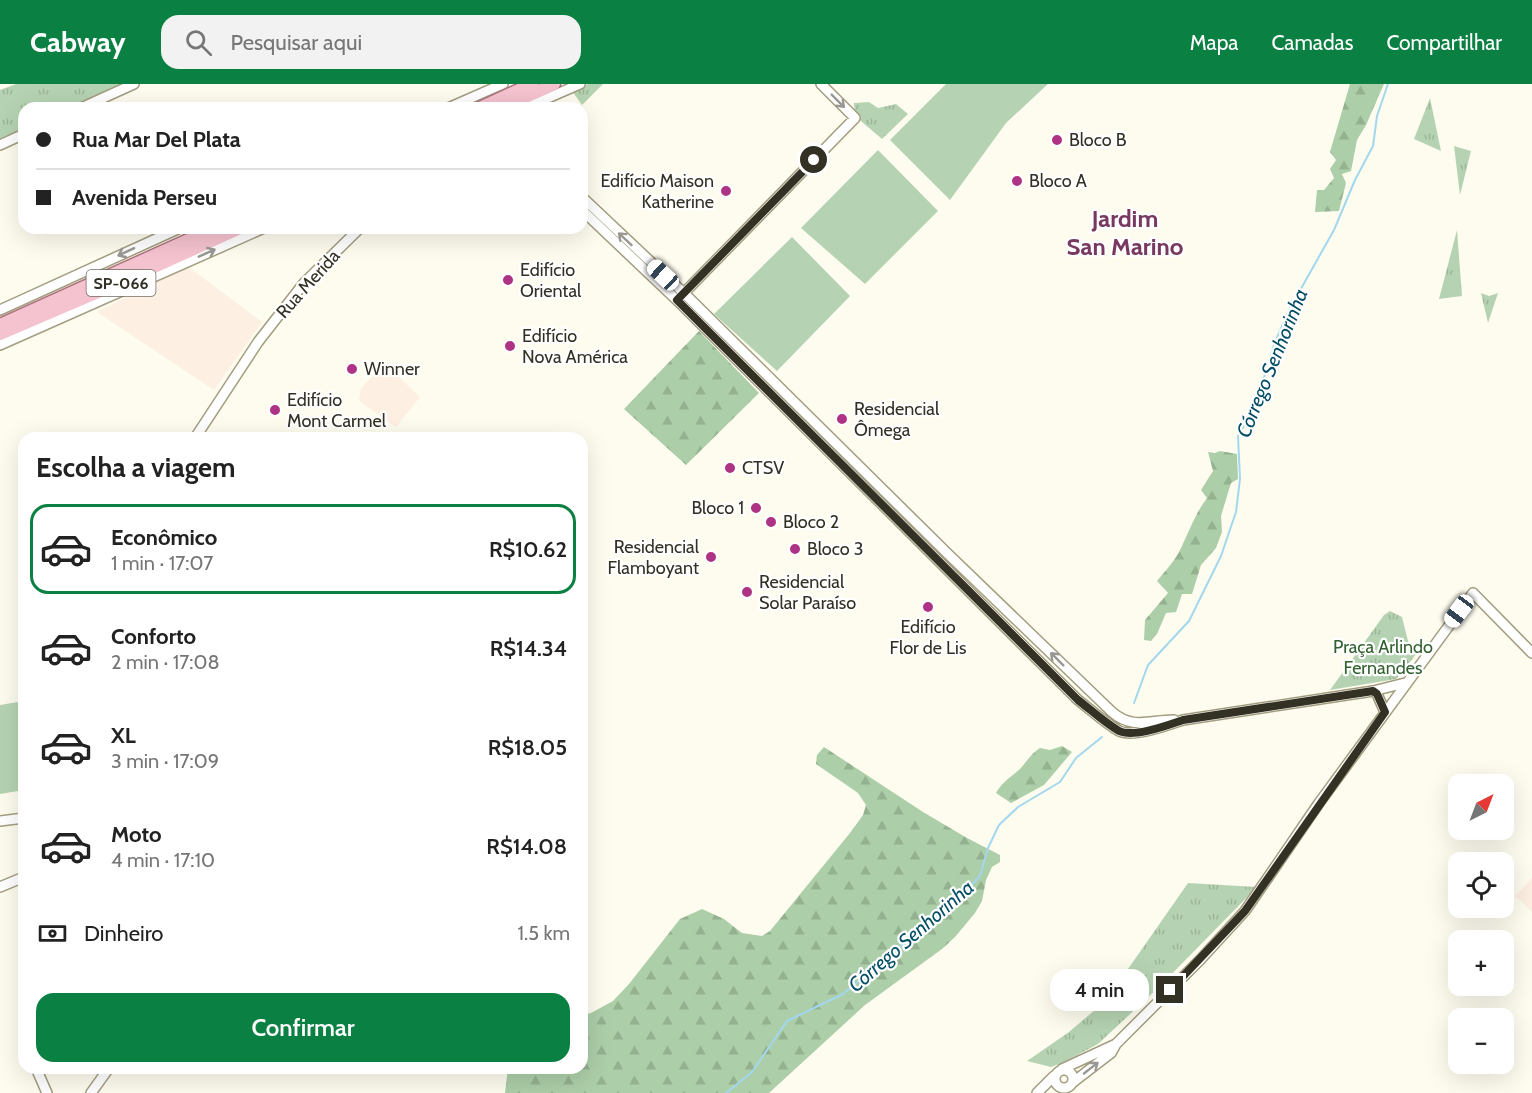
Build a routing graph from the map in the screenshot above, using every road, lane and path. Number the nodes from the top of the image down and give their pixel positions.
1 (134, 84) edge
2 (503, 84) edge
3 (532, 84) edge
4 (554, 84) edge
5 (580, 84) edge
6 (821, 84) edge
7 (470, 98) junction
8 (94, 102) edge
9 (461, 102) edge
10 (476, 102) edge
11 (494, 102) edge
12 (514, 102) edge
13 (539, 102) edge
14 (18, 137) edge
15 (0, 145) edge
16 (588, 203) edge
17 (588, 215) edge
18 (167, 234) edge
19 (202, 234) edge
20 (227, 234) edge
21 (241, 234) edge
22 (250, 234) edge
23 (354, 234) edge
24 (233, 241) junction
25 (680, 297) junction
26 (0, 310) edge
27 (0, 325) edge
28 (14, 327) junction
29 (0, 334) edge
30 (0, 344) edge
31 (199, 432) edge
32 (1532, 653) edge
33 (1406, 683) junction
34 (1373, 691) junction
35 (1385, 712) junction
36 (1183, 720) junction
37 (18, 819) edge
38 (0, 821) edge
39 (18, 880) edge
40 (0, 887) edge
41 (1116, 1044) junction
42 (1062, 1069) junction
43 (39, 1074) edge
44 (105, 1074) edge
45 (1063, 1086) edge
46 (47, 1093) edge
47 (91, 1093) edge
48 (1037, 1093) edge
49 (1049, 1093) edge

1 - 8 street
2 - 7 street
3 - 11 main road
4 - 12 main road
5 - 13 street
6 -> 25 street
7 - 9 street
7 - 10 street
14 - 15 street
25 -> 16 street
17 - 25 street
18 -> 26 street
19 - 27 main road, SP-066
20 - 28 main road, SP-066
21 - 24 main road
22 - 24 street
23 - 31 street, Rua Merida
30 -> 24 street
36 -> 25 street
25 - 36 street
28 - 29 main road, SP-066
28 - 30 main road
32 - 33 street
33 - 34 street
33 - 35 street
34 - 35 street
34 - 36 street
35 - 41 street
37 - 38 street
39 - 40 street
41 - 42 street
45 -> 41 street
42 - 45 street
42 - 45 street
43 - 46 street
44 - 47 street
45 - 48 street
45 - 49 street

